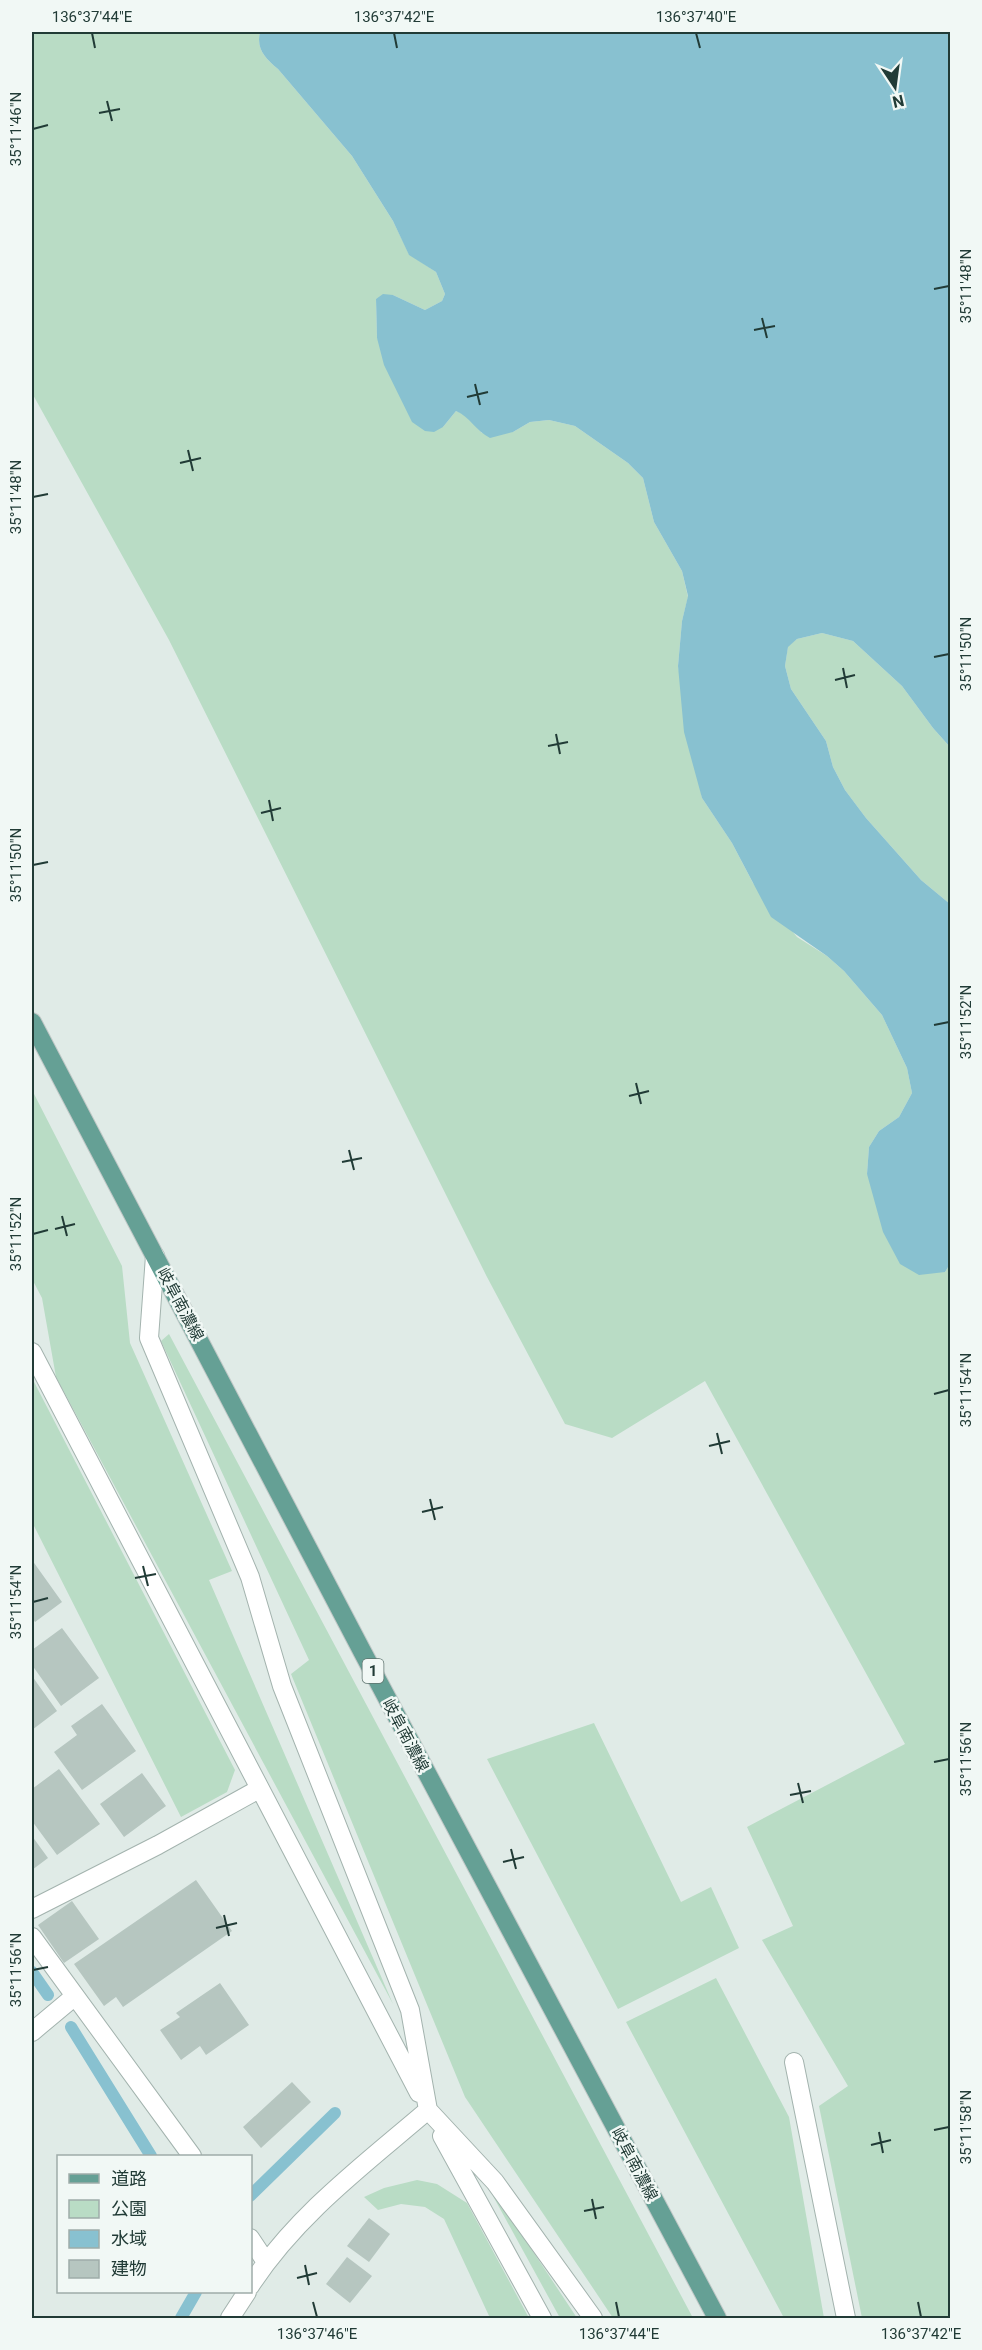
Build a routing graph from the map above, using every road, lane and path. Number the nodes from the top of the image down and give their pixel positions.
1 (32, 1022) edge
2 (155, 1256) junction
3 (32, 1353) edge
4 (259, 1789) junction
5 (32, 1910) edge
6 (32, 1937) edge
7 (75, 1996) junction
8 (32, 2032) edge
9 (794, 2062) dead end
10 (428, 2110) junction
11 (191, 2155) edge
12 (252, 2241) edge
13 (266, 2262) junction
14 (252, 2283) edge
15 (246, 2293) edge
16 (230, 2319) edge
17 (542, 2319) edge
18 (593, 2319) edge
19 (717, 2319) edge
20 (846, 2319) edge

1 - 2 main road, 岐阜南濃線 / 1
2 - 10 street
2 - 19 main road, 岐阜南濃線 / 1
3 - 4 street
4 - 5 street
4 - 10 street
6 - 7 street
7 - 8 street
7 - 11 street
9 - 20 street
10 - 13 street
10 - 17 street
10 - 18 street
12 - 13 street
13 - 14 street
15 - 16 street

